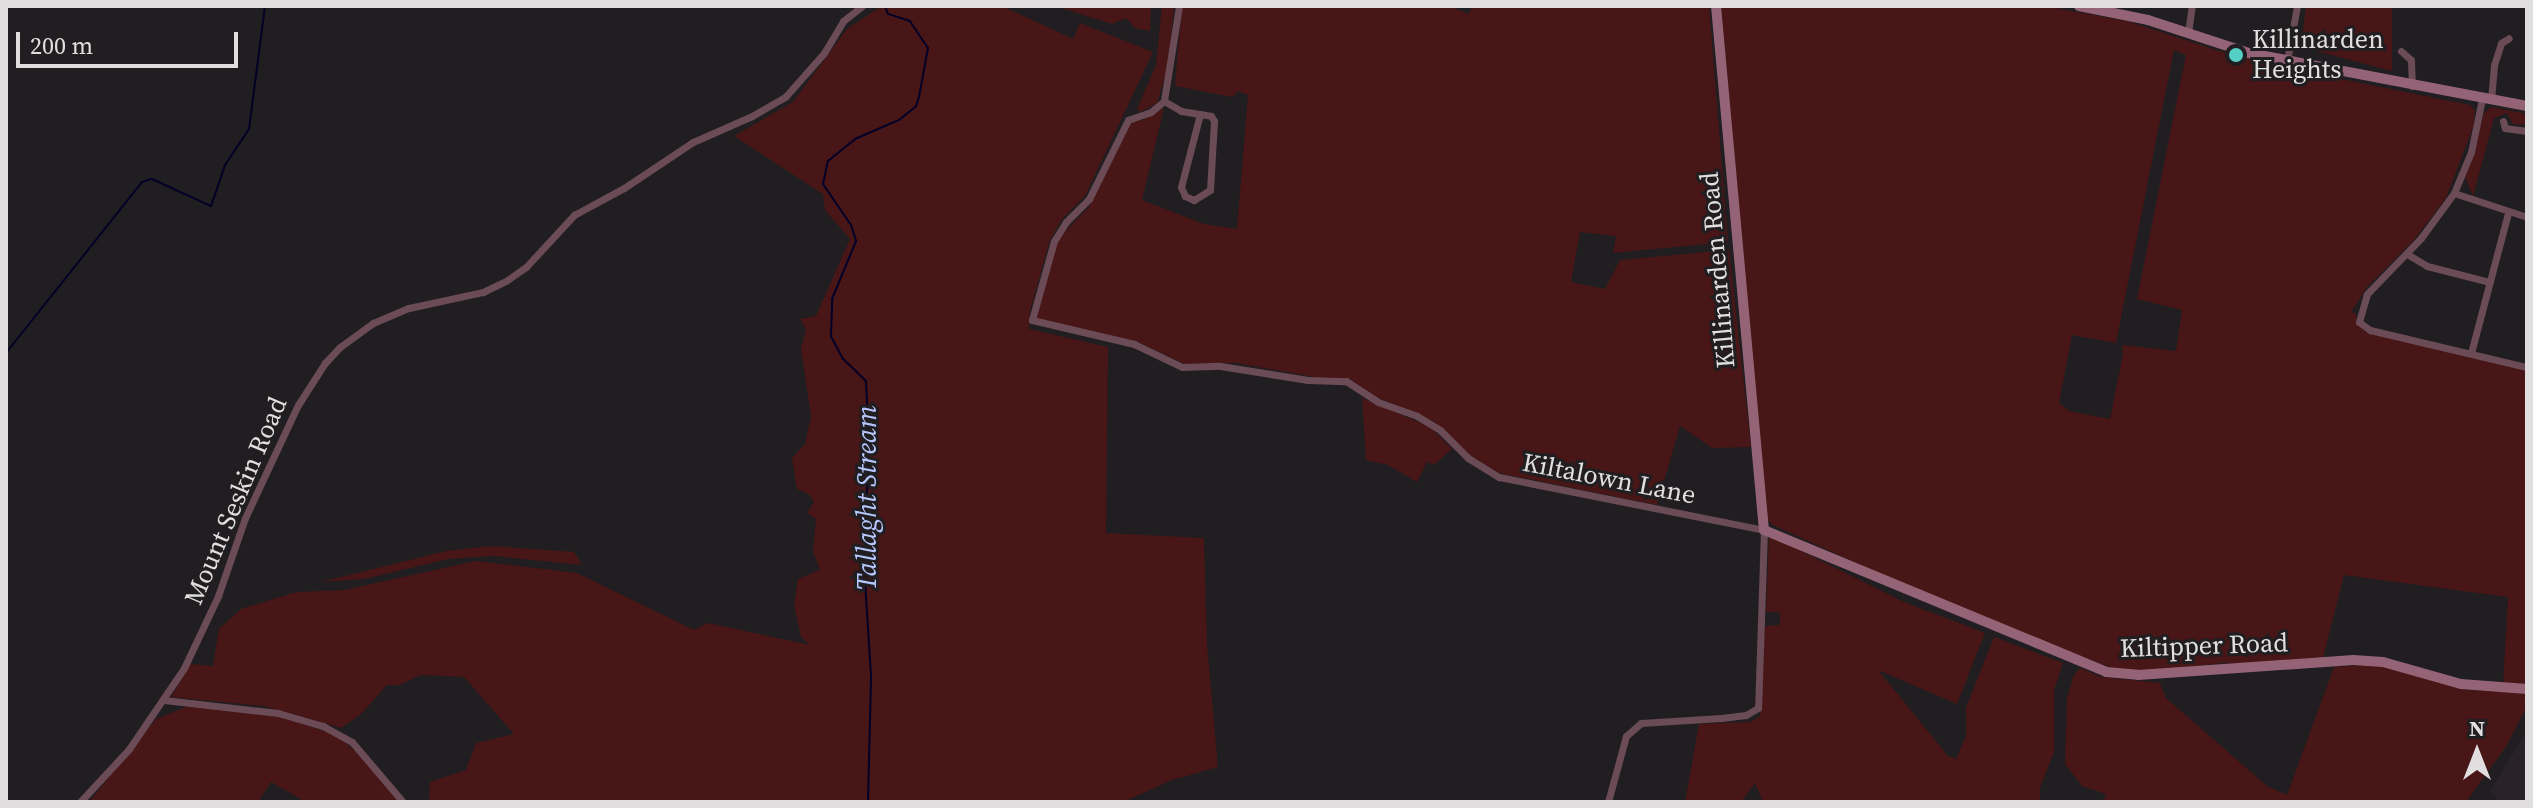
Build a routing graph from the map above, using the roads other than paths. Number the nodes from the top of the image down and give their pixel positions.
1 (862, 6) edge
2 (1179, 6) edge
3 (1716, 6) edge
4 (2079, 6) edge
5 (2192, 6) edge
6 (2297, 6) edge
7 (2101, 8) edge
8 (2188, 33) junction
9 (2509, 38) dead end
10 (2401, 51) dead end
11 (2287, 61) junction
12 (2412, 86) junction
13 (2487, 99) junction
14 (1164, 101) junction
15 (2527, 106) edge
16 (1200, 114) junction
17 (2503, 121) dead end
18 (2527, 131) edge
19 (2454, 193) junction
20 (2508, 213) junction
21 (2527, 217) edge
22 (2407, 254) junction
23 (2490, 282) junction
24 (2471, 353) junction
25 (2527, 367) edge
26 (1764, 530) junction
27 (2527, 689) edge
28 (164, 700) junction
29 (80, 802) edge
30 (403, 802) edge
31 (1608, 802) edge

1 - 28 street, Mount Seskin Road
2 - 14 street
3 - 26 street, Killinarden Road
4 - 7 street
5 - 8 street
6 - 11 street
7 - 8 street
8 - 11 street
9 - 13 street
10 - 12 street
11 - 12 street
12 - 13 street
13 - 15 street
13 - 19 street
14 - 16 street
14 - 26 street, Kiltalown Lane
16 - 16 street
17 - 18 street
19 - 20 street
19 - 22 street
20 - 21 street
20 - 23 street
22 - 23 street
22 - 24 street
23 - 24 street
24 - 25 street
26 - 27 street, Kiltipper Road
26 - 31 street
28 - 29 street, Mount Seskin Road
28 - 30 street

